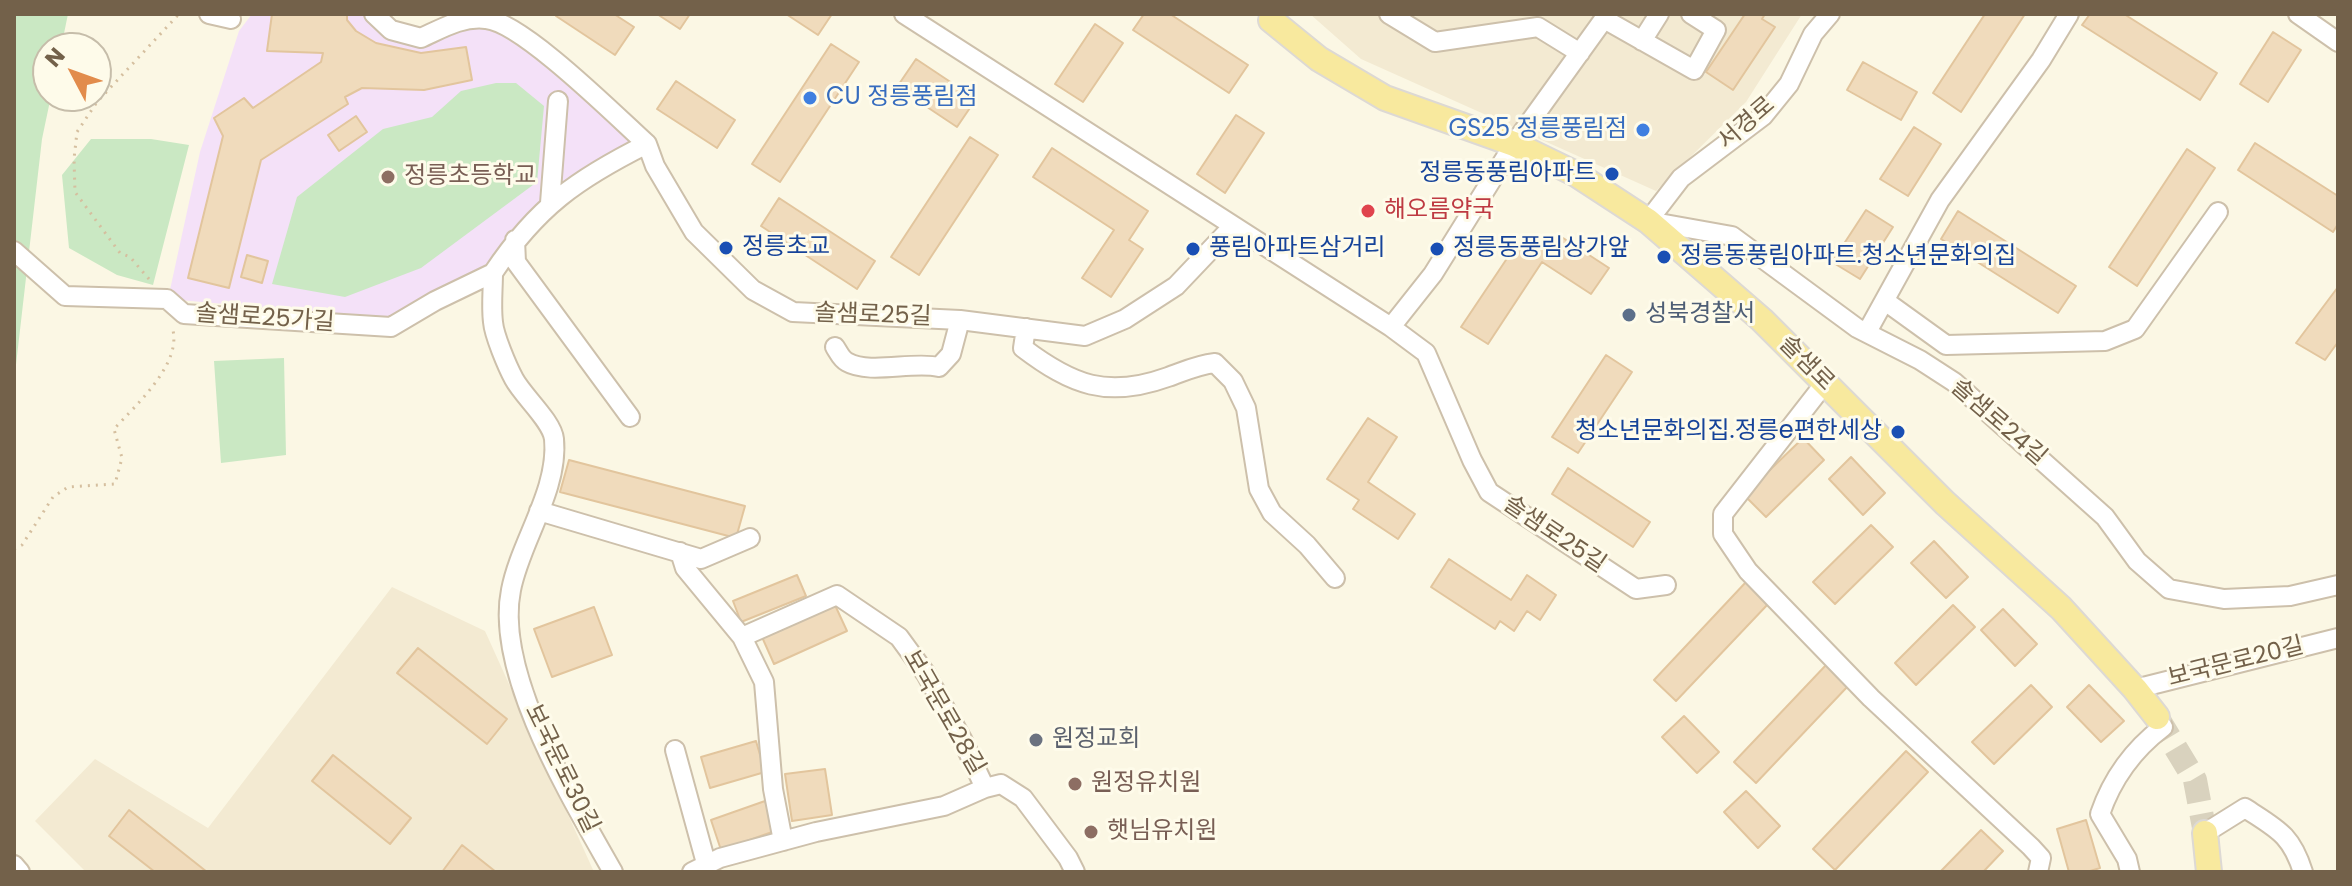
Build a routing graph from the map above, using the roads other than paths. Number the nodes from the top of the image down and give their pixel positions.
1 (209, 14) edge
2 (374, 14) edge
3 (904, 14) edge
4 (1659, 14) edge
5 (1691, 14) edge
6 (1830, 14) edge
7 (2069, 14) edge
8 (2298, 14) edge
9 (1402, 17) edge
10 (1271, 20) dead end
11 (235, 21) edge
12 (1642, 41) junction
13 (2338, 42) edge
14 (1580, 53) junction
15 (558, 101) dead end
16 (647, 144) junction
17 (1514, 144) junction
18 (550, 203) junction
19 (2218, 212) dead end
20 (1648, 221) junction
21 (1233, 226) junction
22 (515, 240) junction
23 (14, 251) edge
24 (493, 273) junction
25 (1885, 301) junction
26 (960, 320) junction
27 (1391, 327) junction
28 (1026, 328) junction
29 (1867, 332) junction
30 (835, 347) dead end
31 (1825, 383) junction
32 (630, 417) dead end
33 (539, 511) junction
34 (750, 538) dead end
35 (680, 552) junction
36 (1335, 578) dead end
37 (1666, 585) dead end
38 (2338, 585) edge
39 (742, 637) junction
40 (2338, 638) edge
41 (2135, 689) junction
42 (2160, 722) joint
43 (675, 750) dead end
44 (985, 788) junction
45 (2205, 833) joint
46 (783, 841) junction
47 (14, 865) edge
48 (699, 868) edge
49 (20, 872) edge
50 (613, 872) edge
51 (1075, 872) edge
52 (2038, 872) edge
53 (2130, 872) edge
54 (2209, 872) edge
55 (2303, 872) edge

1 - 11 street
2 - 16 street, 솔샘로25길
3 - 21 street
4 - 12 street
5 - 12 street
6 - 20 street, 서경로
7 - 25 street
8 - 13 street
9 - 14 street
10 - 17 main road, 솔샘로
12 - 14 street
14 - 17 street
15 - 18 street
16 - 18 street
16 - 26 street, 솔샘로25길
17 - 20 main road, 솔샘로
17 - 27 street
18 - 22 street
19 - 25 street
20 - 29 street, 솔샘로24길
20 - 31 main road, 솔샘로
21 - 27 street, 솔샘로25길
21 - 28 street, 솔샘로25길
22 - 24 street
22 - 32 street
23 - 24 street, 솔샘로25가길
24 - 33 street, 보국문로30길
25 - 29 street
26 - 28 street, 솔샘로25길
26 - 30 street
27 - 37 street, 솔샘로25길
28 - 36 street
29 - 38 street, 솔샘로24길
31 - 41 main road, 솔샘로
31 - 52 street
33 - 35 street
33 - 50 street, 보국문로30길
34 - 35 street
35 - 39 street
39 - 44 street, 보국문로28길
39 - 46 street
40 - 41 street, 보국문로20길
41 - 42 main road, 솔샘로
42 - 53 street
43 - 48 street
44 - 46 street
44 - 51 street, 보국문로28길
45 - 54 main road
45 - 55 street
46 - 48 street
47 - 49 street

